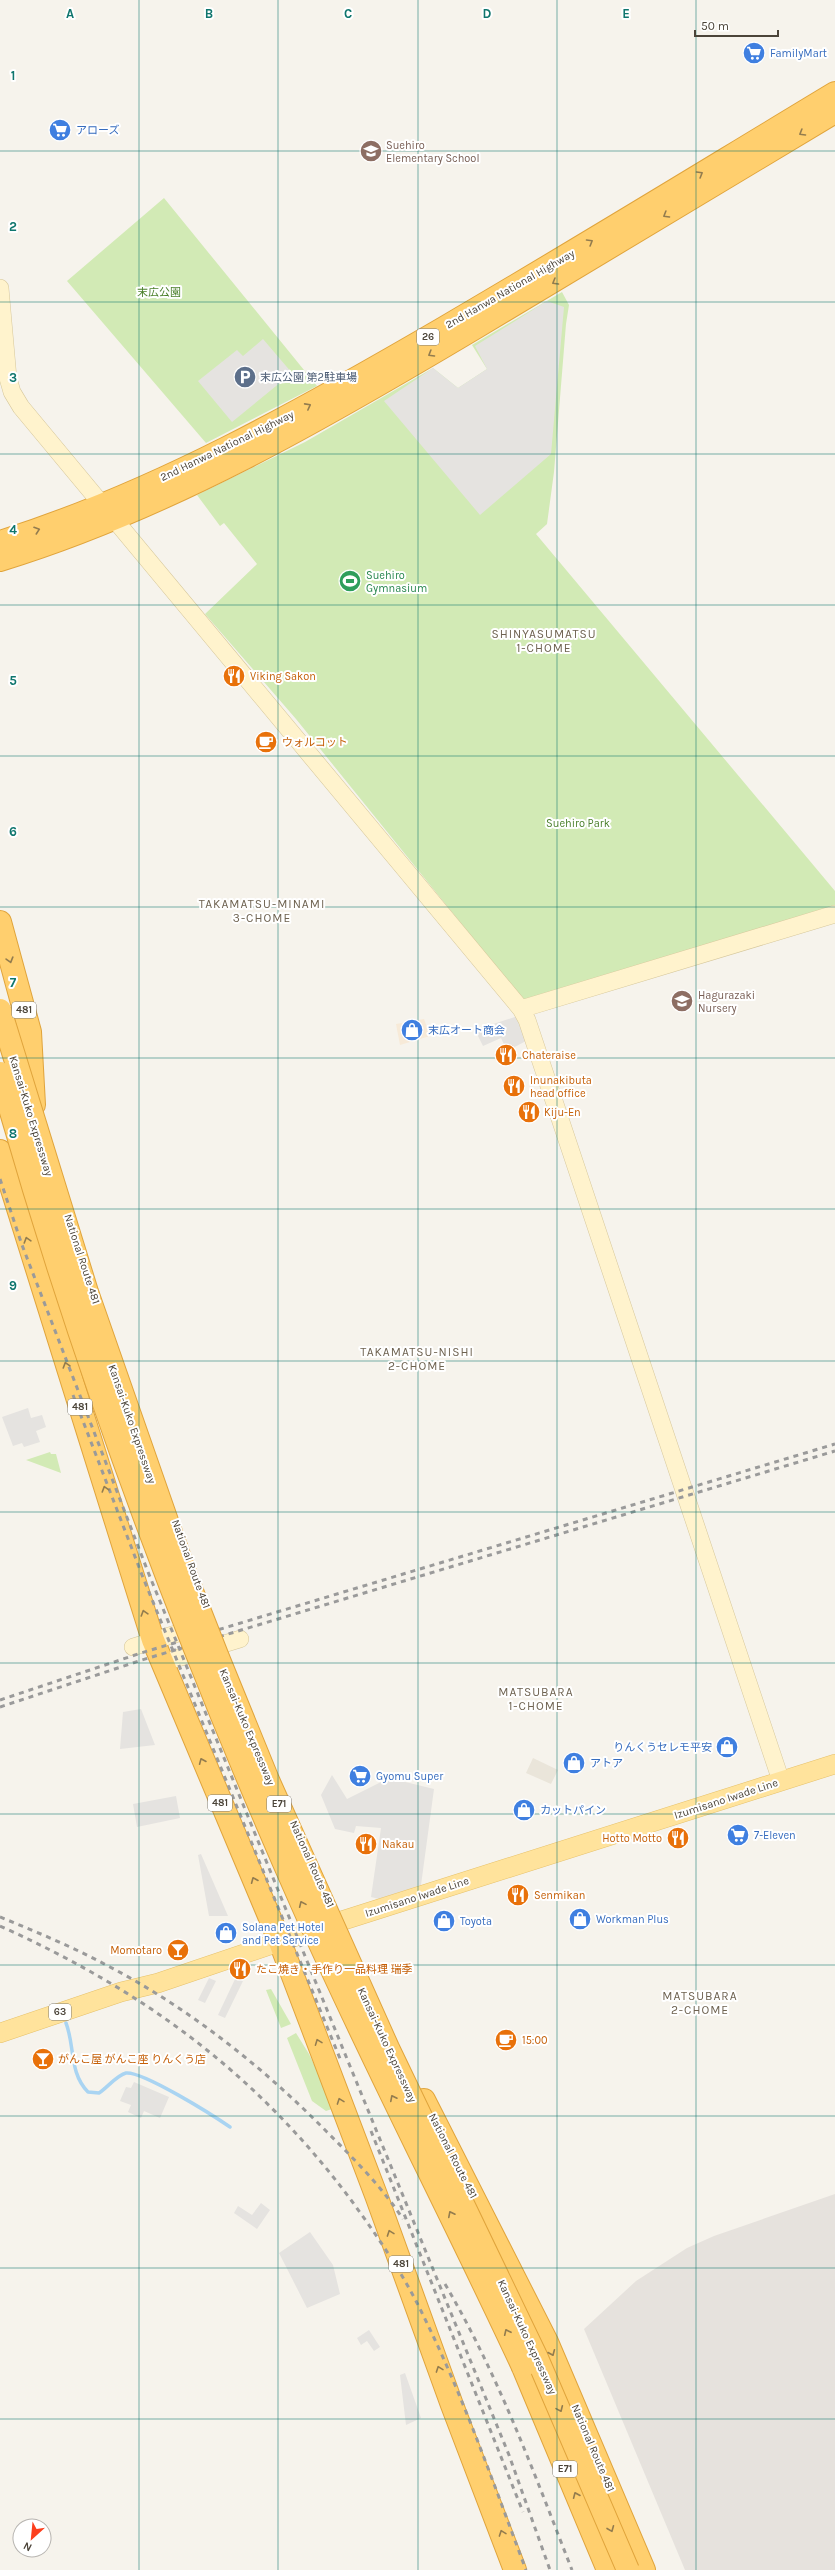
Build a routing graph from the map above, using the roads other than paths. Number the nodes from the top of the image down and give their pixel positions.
1 (835, 93) edge
2 (835, 112) edge
3 (0, 288) edge
4 (108, 511) junction
5 (0, 542) edge
6 (0, 560) edge
7 (835, 914) edge
8 (0, 922) edge
9 (0, 982) edge
10 (521, 1009) junction
11 (0, 1010) edge
12 (0, 1073) edge
13 (33, 1101) junction
14 (0, 1152) edge
15 (213, 1622) junction
16 (231, 1642) junction
17 (143, 1644) junction
18 (162, 1662) junction
19 (835, 1764) edge
20 (781, 1781) junction
21 (338, 1922) junction
22 (280, 1942) junction
23 (0, 2033) edge
24 (587, 2520) junction
25 (515, 2570) edge
26 (597, 2570) edge
27 (608, 2570) edge
28 (628, 2570) edge
29 (644, 2570) edge

4 -> 1 highway, 2nd Hanwa National Highway / 26
2 -> 4 highway, 2nd Hanwa National Highway / 26
3 - 4 street
5 -> 4 highway, 2nd Hanwa National Highway / 26
4 - 6 highway, 2nd Hanwa National Highway / 26
4 - 10 street
7 - 10 street
8 -> 13 highway, National Route 481 / 481
9 - 13 highway, 481
10 - 20 street
11 -> 28 highway, Kansai-Kuko Expressway / E71, bridge
24 -> 12 highway, Kansai-Kuko Expressway / E71, bridge
13 - 15 highway, National Route 481 / 481
17 -> 14 highway, 481
15 - 16 highway, National Route 481 / 481
15 - 17 street
16 - 18 street
16 - 21 highway, National Route 481 / 481
17 - 18 highway, 481
22 -> 18 highway, 481
19 - 20 main road, Izumisano Iwade Line / 63
20 - 21 main road, Izumisano Iwade Line / 63
21 - 22 main road, Izumisano Iwade Line / 63
21 -> 29 highway, National Route 481 / 481
22 - 23 main road, Izumisano Iwade Line / 63
25 -> 22 highway, 481
24 - 26 highway
24 - 27 highway, Kansai-Kuko Expressway / E71

